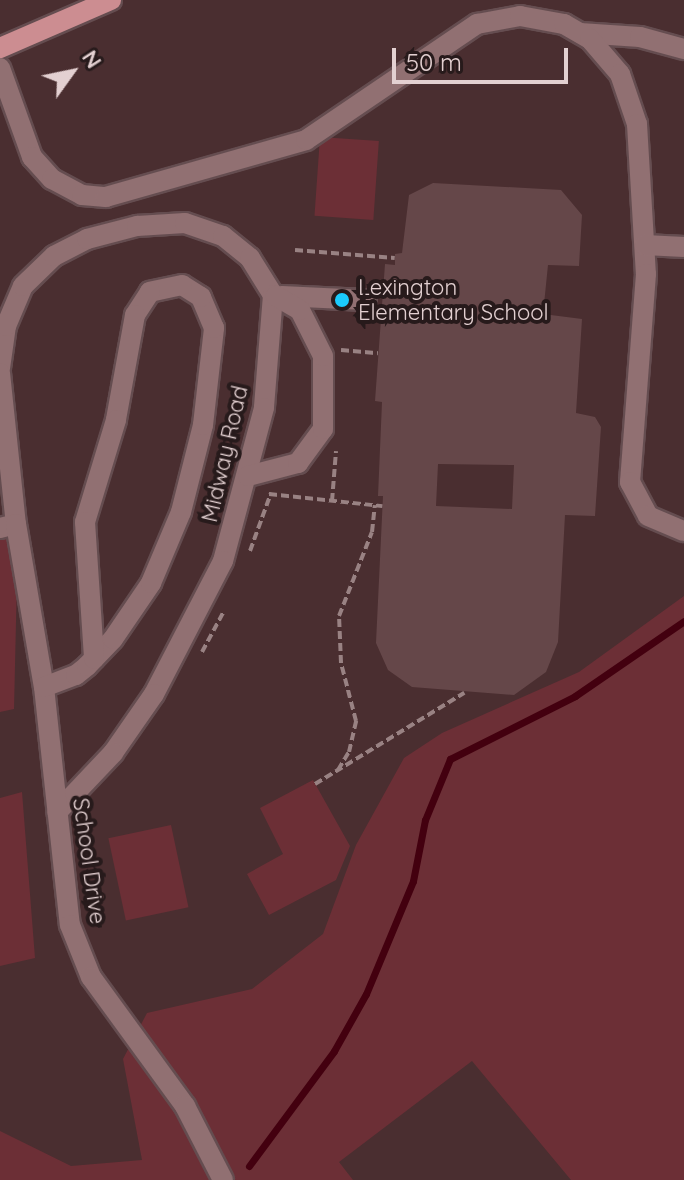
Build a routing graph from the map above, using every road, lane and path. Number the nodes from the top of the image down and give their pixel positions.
1 (111, 0) edge
2 (580, 33) junction
3 (0, 48) edge
4 (684, 49) edge
5 (0, 68) edge
6 (0, 114) edge
7 (24, 138) junction
8 (684, 242) edge
9 (645, 245) junction
10 (295, 250) dead end
11 (395, 258) dead end
12 (275, 296) junction
13 (366, 300) dead end
14 (339, 350) dead end
15 (378, 353) dead end
16 (0, 371) edge
17 (248, 476) junction
18 (269, 494) dead end
19 (375, 505) junction
20 (382, 506) dead end
21 (8, 526) edge
22 (684, 531) edge
23 (94, 659) junction
24 (44, 687) junction
25 (464, 693) dead end
26 (338, 770) junction
27 (315, 784) dead end
28 (57, 812) junction
29 (223, 1180) edge

1 - 3 main road
2 - 4 street
2 - 7 street
2 - 9 street
5 - 7 street
6 - 7 street
8 - 9 street
9 - 22 street
10 - 11 path
12 - 13 street
12 - 16 street
12 - 17 street, Midway Road
12 - 17 street
14 - 15 path
16 - 21 street
17 - 28 street, Midway Road
18 - 19 path
19 - 20 path
19 - 26 path
21 - 24 street, School Drive
23 - 23 street
23 - 24 street
24 - 28 street, School Drive
25 - 26 path
26 - 27 path
28 - 29 street, School Drive

